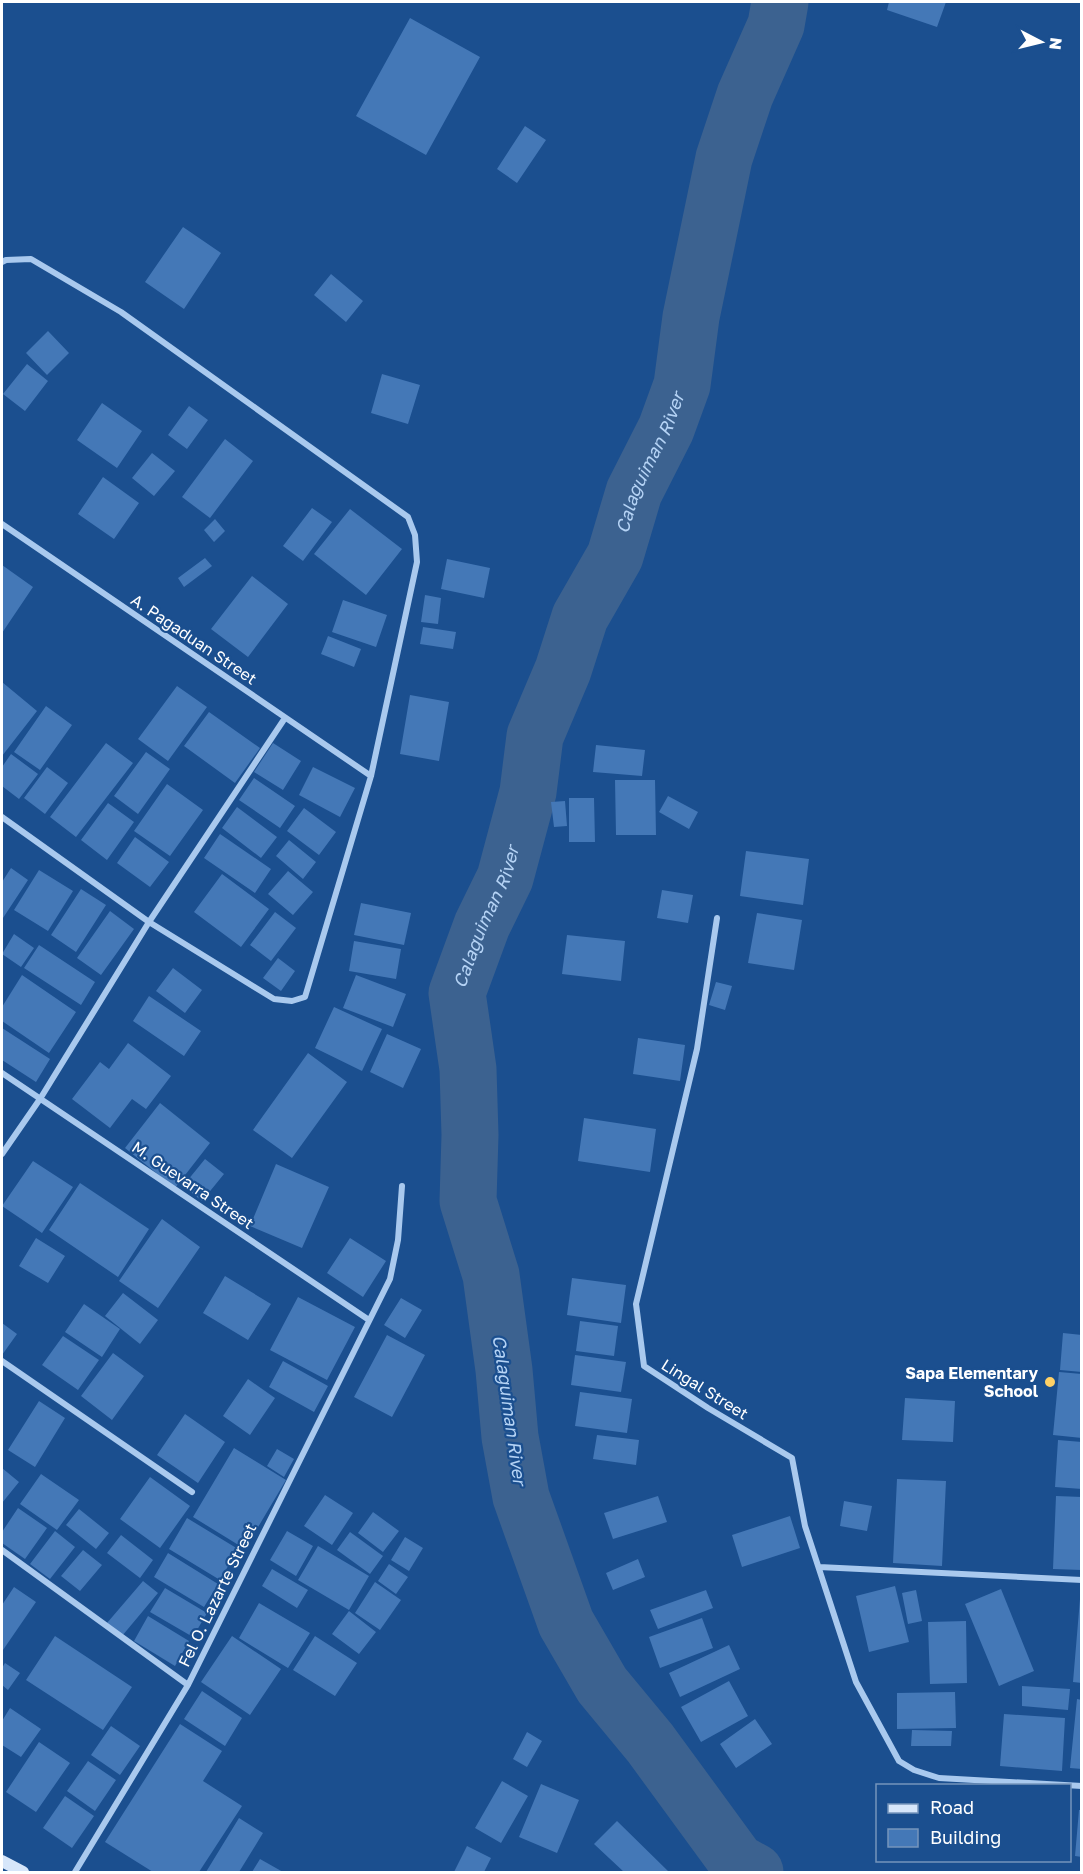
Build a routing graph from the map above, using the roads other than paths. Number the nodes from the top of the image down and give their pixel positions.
1 (2, 262) edge
2 (2, 524) edge
3 (285, 718) junction
4 (371, 776) junction
5 (2, 817) edge
6 (717, 918) dead end
7 (148, 922) junction
8 (2, 1073) edge
9 (40, 1099) junction
10 (2, 1154) edge
11 (402, 1186) dead end
12 (369, 1320) junction
13 (2, 1361) edge
14 (192, 1492) dead end
15 (2, 1550) edge
16 (819, 1567) junction
17 (1082, 1580) edge
18 (188, 1685) junction
19 (1046, 1784) edge
20 (2, 1861) edge
21 (23, 1872) edge
22 (75, 1872) edge

1 - 4 street
2 - 3 street, A. Pagaduan Street
3 - 4 street, A. Pagaduan Street
3 - 7 street
4 - 7 street
5 - 7 street
6 - 16 street, Lingal Street
7 - 9 street
8 - 9 street, M. Guevarra Street
9 - 10 street
9 - 12 street, M. Guevarra Street
11 - 12 street, Fel O. Lazarte Street
12 - 18 street, Fel O. Lazarte Street
13 - 14 street
15 - 18 street
16 - 17 street
16 - 19 street
18 - 22 street, Fel O. Lazarte Street
20 - 21 main road

